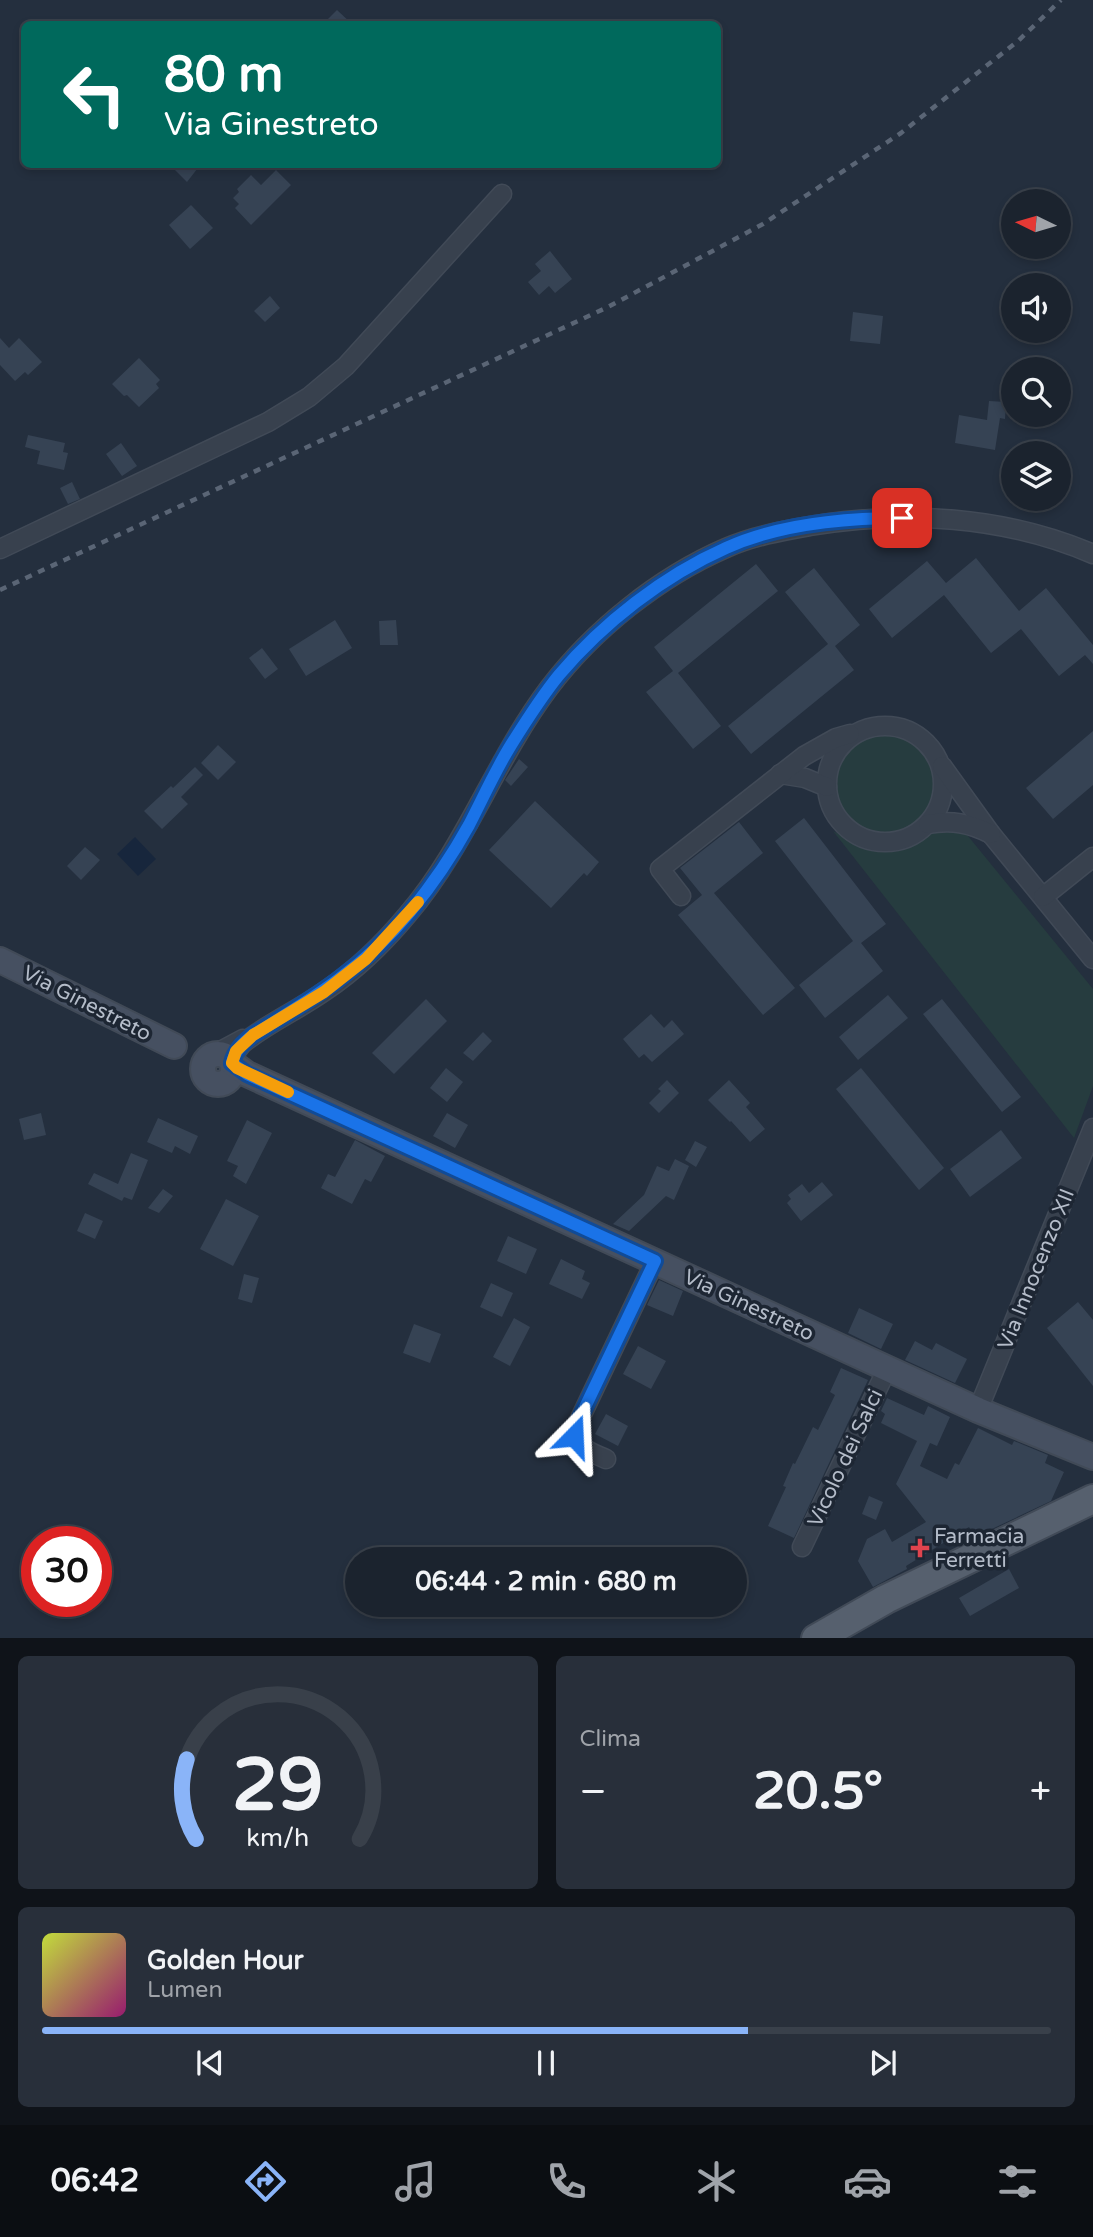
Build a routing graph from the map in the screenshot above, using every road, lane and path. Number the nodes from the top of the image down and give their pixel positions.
1 (502, 194) dead end
2 (0, 549) edge
3 (1093, 554) edge
4 (860, 731) junction
5 (939, 762) junction
6 (780, 774) junction
7 (827, 787) junction
8 (928, 824) junction
9 (990, 834) junction
10 (1093, 857) edge
11 (681, 896) dead end
12 (1043, 897) junction
13 (1093, 959) edge
14 (0, 960) edge
15 (218, 1066) junction
16 (1093, 1128) edge
17 (655, 1261) junction
18 (887, 1368) junction
19 (978, 1410) junction
20 (1093, 1457) edge
21 (606, 1459) dead end
22 (1093, 1499) edge
23 (802, 1547) dead end
24 (818, 1638) edge

1 - 2 street
3 - 15 street
4 - 5 street
4 - 6 street
4 - 7 street
5 - 8 street
5 - 9 street
6 - 7 street
6 - 11 street
7 - 8 street
8 - 9 street
9 - 12 street
10 - 12 street
12 - 13 street
14 - 15 street, Via Ginestreto
15 - 17 street, Via Ginestreto
16 - 19 street, Via Innocenzo XII
17 - 18 street, Via Ginestreto
17 - 21 street
18 - 19 street, Via Ginestreto
18 - 23 street, Vicolo dei Salci
19 - 20 street, Via Ginestreto
22 - 24 main road

